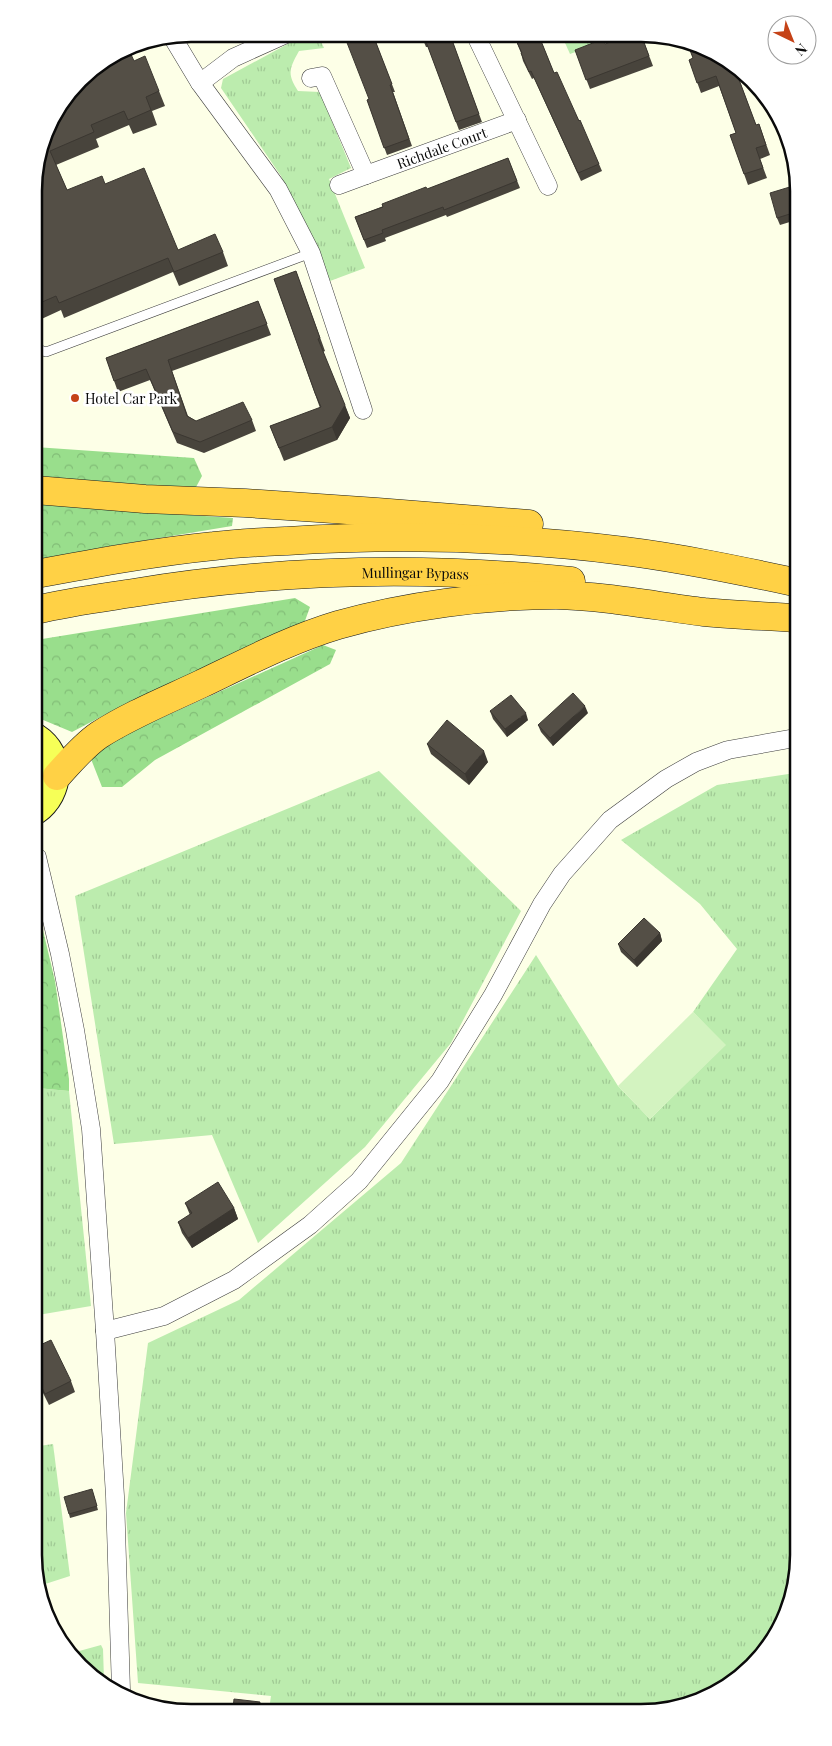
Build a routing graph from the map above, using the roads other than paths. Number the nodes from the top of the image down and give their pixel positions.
1 (479, 42) edge
2 (267, 43) edge
3 (176, 44) edge
4 (311, 78) dead end
5 (200, 83) junction
6 (517, 120) junction
7 (366, 175) junction
8 (340, 185) dead end
9 (548, 186) dead end
10 (311, 253) junction
11 (43, 351) edge
12 (363, 410) dead end
13 (43, 491) edge
14 (790, 569) edge
15 (43, 573) edge
16 (790, 581) edge
17 (43, 608) edge
18 (790, 617) edge
19 (790, 618) edge
20 (790, 739) edge
21 (43, 743) edge
22 (57, 776) junction
23 (43, 806) edge
24 (42, 883) edge
25 (105, 1331) junction
26 (121, 1685) edge

1 - 6 street
2 - 5 street
3 - 5 street
4 - 7 street
5 - 10 street
6 - 7 street, Richdale Court
6 - 9 street
7 - 8 street, Richdale Court
10 - 11 lane
10 - 12 street
13 - 14 highway
15 - 16 highway
17 - 18 highway, Mullingar Bypass
19 - 22 highway
20 - 25 street
21 - 22 main road
22 - 23 main road
24 - 25 street
25 - 26 street

